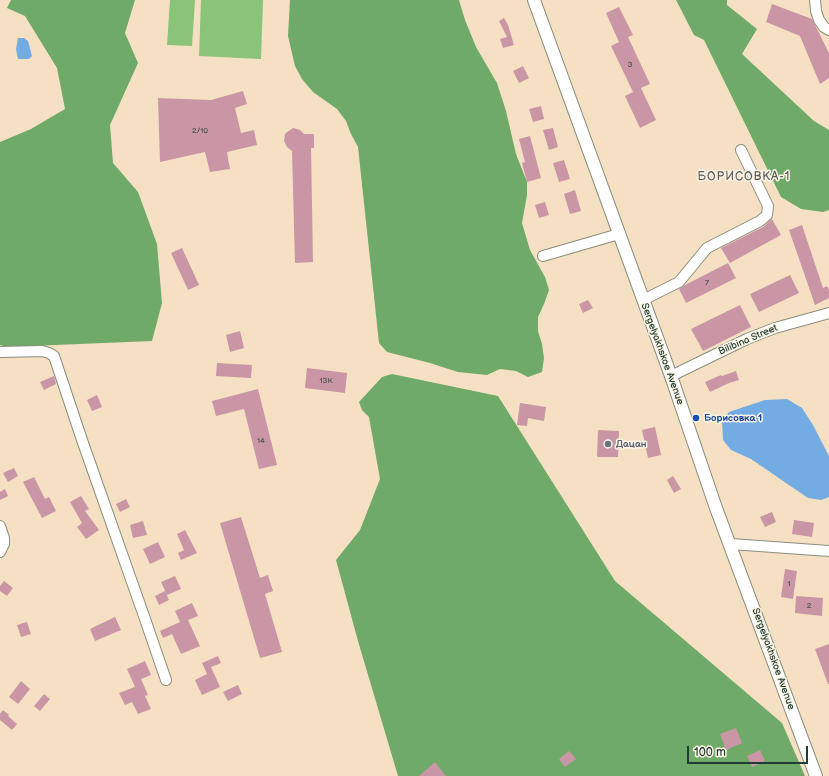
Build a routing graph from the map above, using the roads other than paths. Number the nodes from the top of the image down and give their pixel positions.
1 (534, 0) edge
2 (815, 0) edge
3 (829, 30) edge
4 (741, 150) dead end
5 (619, 234) junction
6 (543, 256) dead end
7 (643, 300) junction
8 (829, 313) edge
9 (0, 352) edge
10 (671, 376) junction
11 (0, 526) edge
12 (731, 544) junction
13 (829, 551) edge
14 (0, 552) edge
15 (166, 680) dead end
16 (816, 776) edge

1 - 5 main road, Sergelyakhskoe Avenue
2 - 3 street
4 - 7 street
5 - 6 street
5 - 7 main road, Sergelyakhskoe Avenue
7 - 10 main road, Sergelyakhskoe Avenue
8 - 10 street, Bilibina Street
9 - 15 street
10 - 12 main road, Sergelyakhskoe Avenue
11 - 14 street
12 - 13 street
12 - 16 main road, Sergelyakhskoe Avenue

